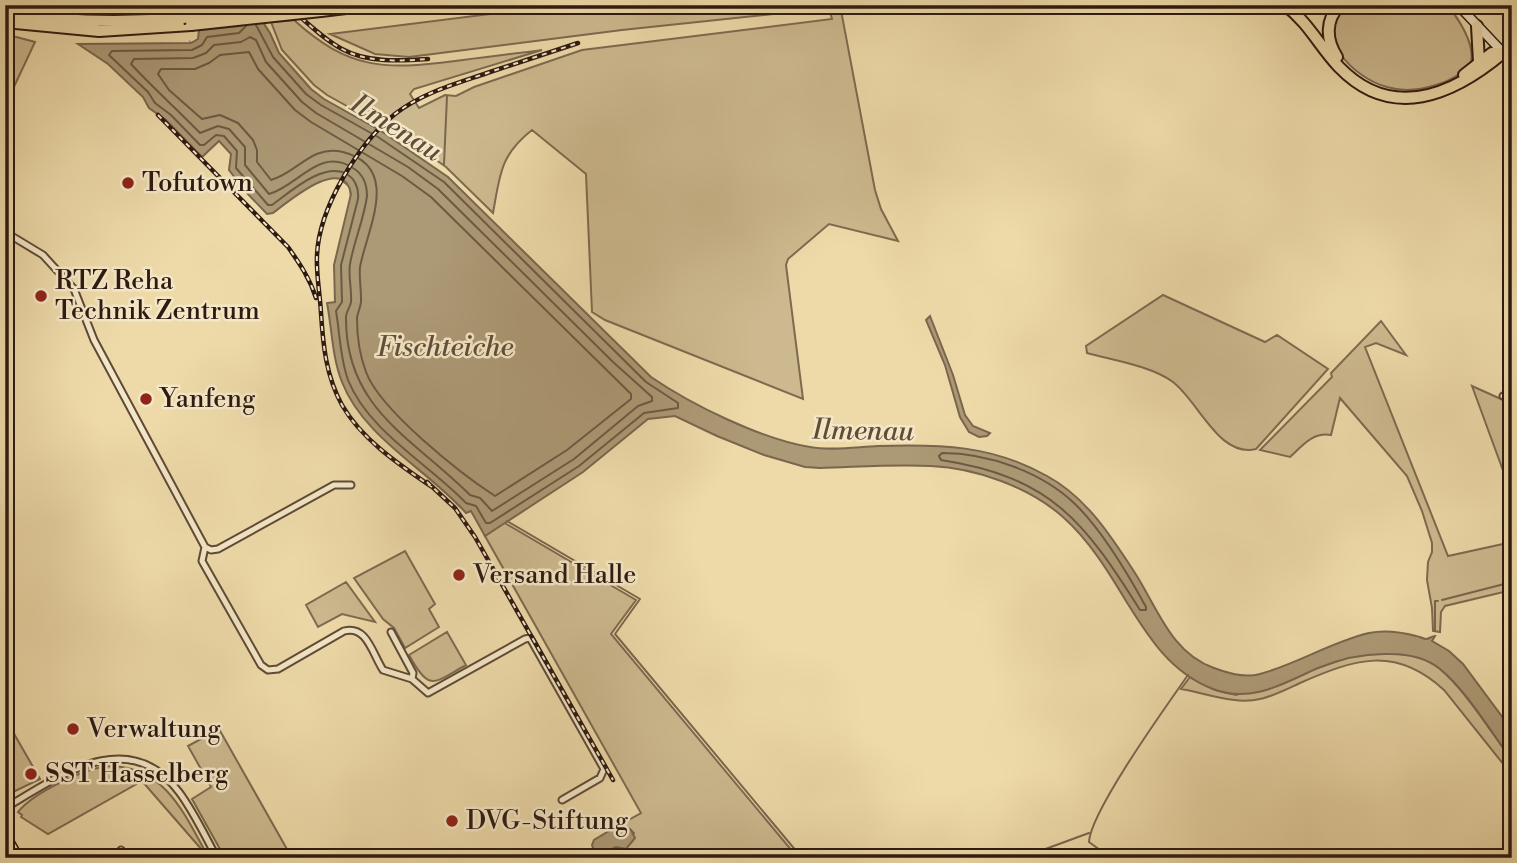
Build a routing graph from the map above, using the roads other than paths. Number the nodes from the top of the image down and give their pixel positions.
1 (293, 5) edge
2 (371, 5) edge
3 (1285, 5) edge
4 (1339, 5) edge
5 (1459, 6) edge
6 (5, 13) edge
7 (5, 22) edge
8 (187, 22) junction
9 (1477, 26) junction
10 (1503, 53) junction
11 (1479, 62) junction
12 (1512, 62) edge
13 (5, 232) edge
14 (1503, 396) dead end
15 (1512, 400) edge
16 (351, 485) dead end
17 (205, 547) junction
18 (391, 632) dead end
19 (412, 679) junction
20 (562, 800) dead end
21 (5, 808) edge
22 (5, 835) edge
23 (121, 850) dead end
24 (18, 858) edge
25 (128, 858) edge
26 (217, 858) edge

1 - 8 highway, bridge
2 - 8 highway, bridge
3 - 10 highway
4 - 11 highway
5 - 9 main road
6 - 8 highway
7 - 8 highway
9 - 10 main road
9 - 11 highway
10 - 11 highway
10 - 12 main road
13 - 17 street
14 - 15 street
16 - 17 street
17 - 19 street
18 - 19 street
19 - 20 street
21 - 26 street
22 - 24 main road
23 - 25 street

